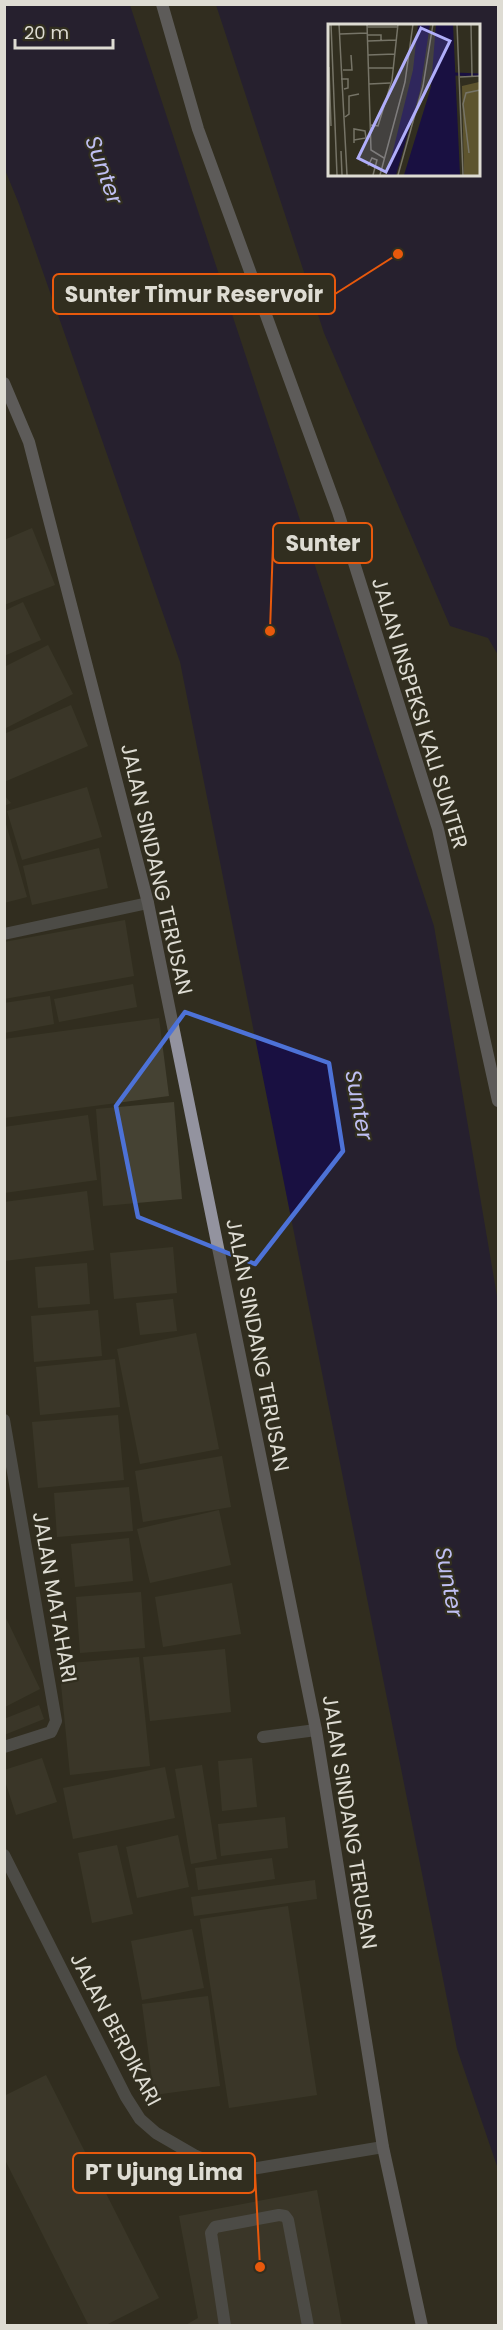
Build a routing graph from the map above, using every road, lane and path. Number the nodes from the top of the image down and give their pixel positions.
1 (162, 4) edge
2 (4, 383) edge
3 (148, 903) junction
4 (4, 934) edge
5 (498, 1101) edge
6 (4, 1420) edge
7 (316, 1730) junction
8 (263, 1737) dead end
9 (4, 1747) edge
10 (4, 1855) edge
11 (383, 2148) junction
12 (225, 2325) edge
13 (308, 2325) edge
14 (422, 2325) edge

1 - 5 street, JALAN INSPEKSI KALI SUNTER
2 - 3 street, JALAN SINDANG TERUSAN
3 - 4 street
3 - 7 street, JALAN SINDANG TERUSAN
6 - 9 street, JALAN MATAHARI
7 - 8 street
7 - 11 street, JALAN SINDANG TERUSAN
10 - 11 street, JALAN BERDIKARI
11 - 14 street, JALAN SINDANG TERUSAN
12 - 13 street

